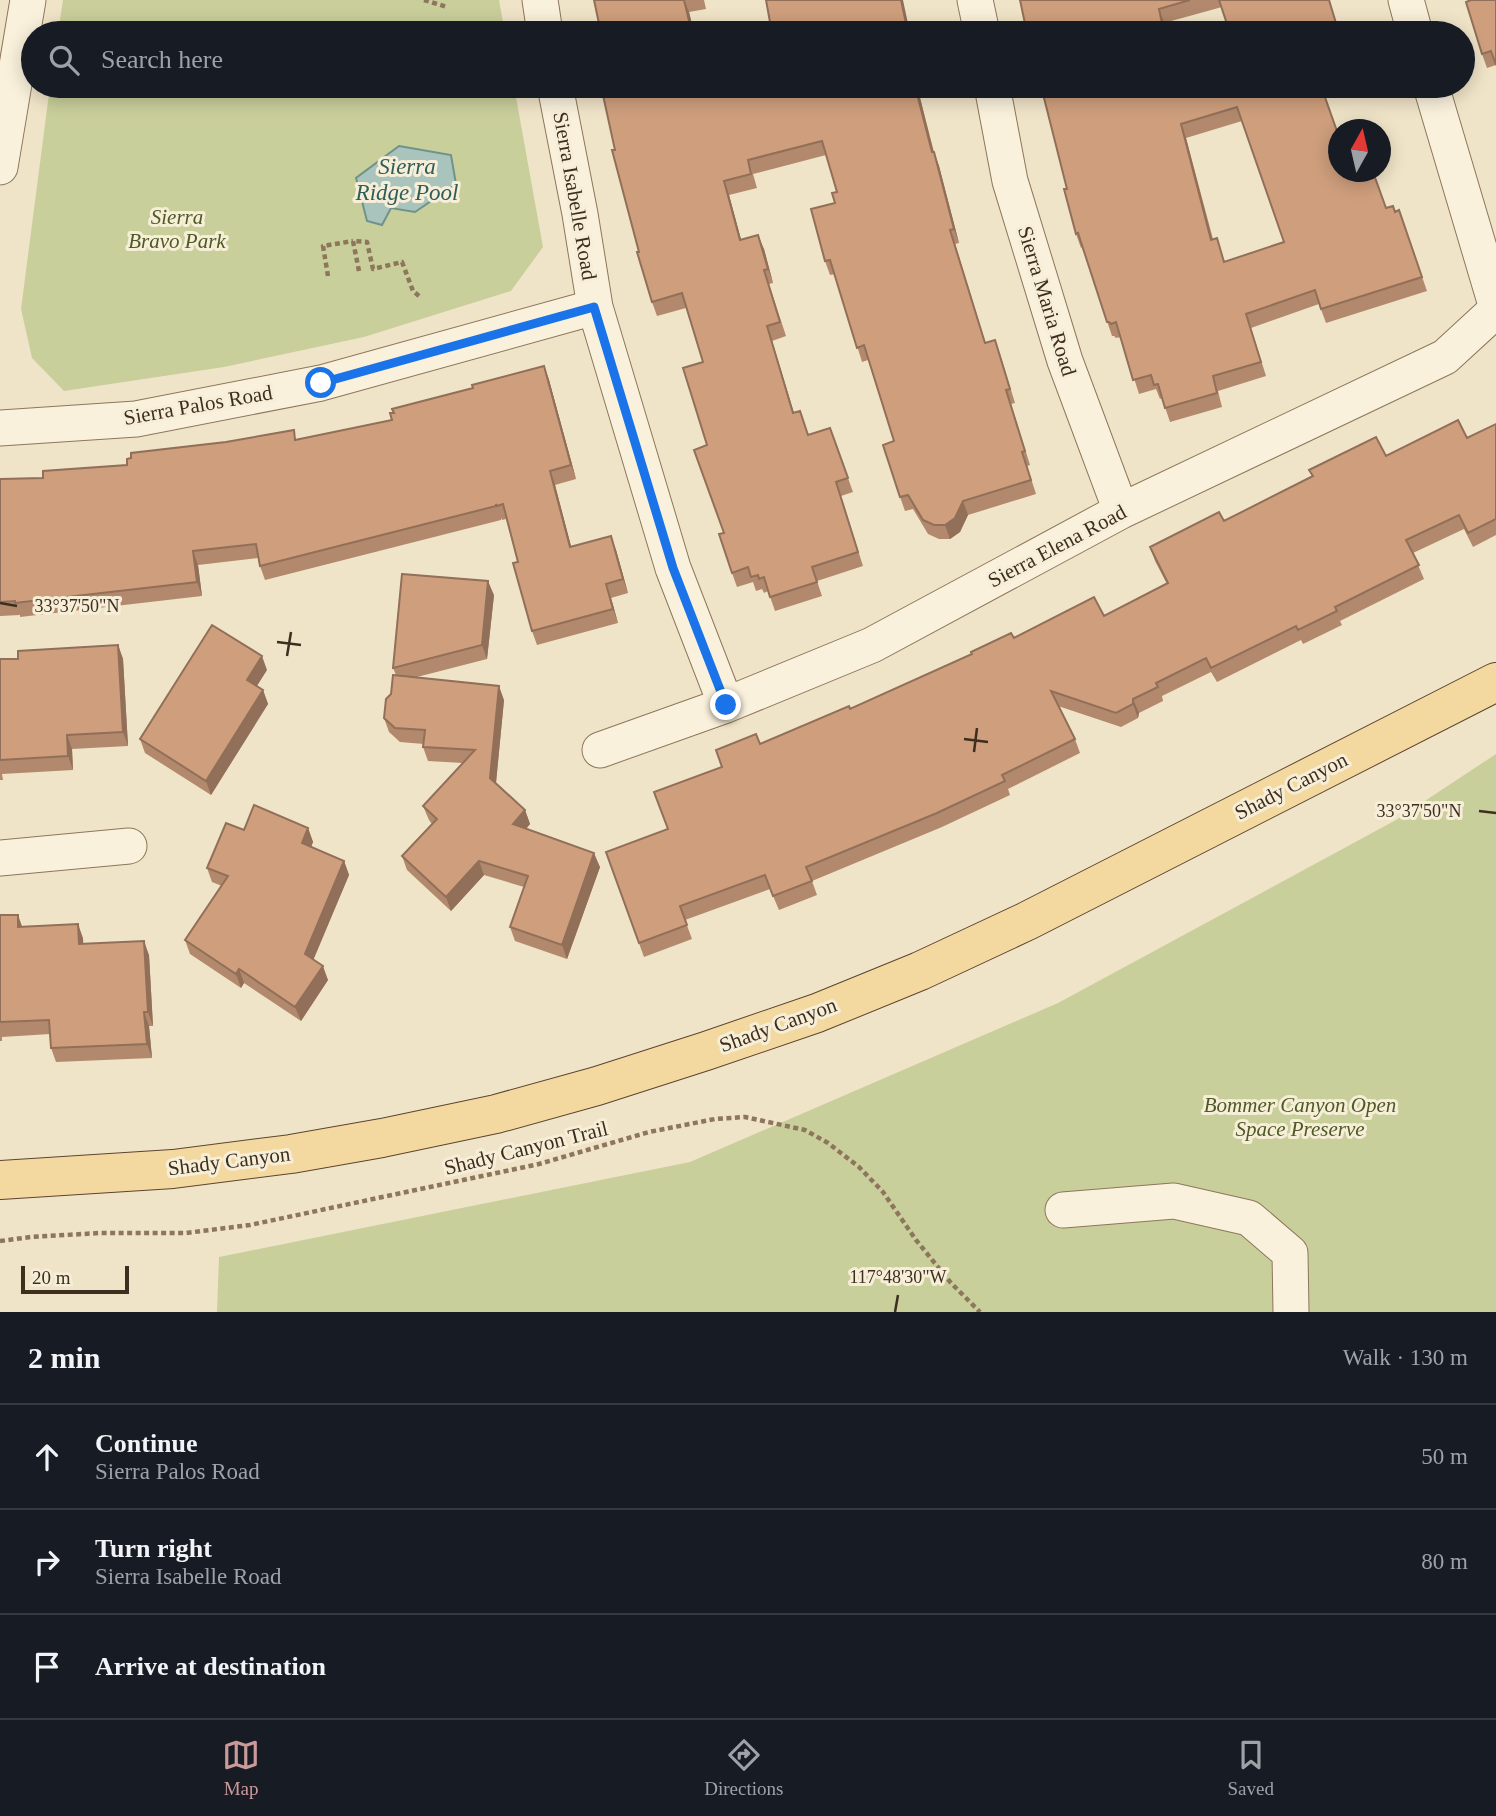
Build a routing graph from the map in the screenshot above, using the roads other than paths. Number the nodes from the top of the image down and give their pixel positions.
1 (28, 0) edge
2 (540, 0) edge
3 (975, 0) edge
4 (1406, 0) edge
5 (24, 21) edge
6 (543, 21) edge
7 (979, 21) edge
8 (1412, 21) edge
9 (21, 42) edge
10 (557, 98) edge
11 (994, 98) edge
12 (1435, 98) edge
13 (0, 167) edge
14 (594, 307) junction
15 (1496, 307) edge
16 (0, 428) edge
17 (1121, 511) junction
18 (1496, 682) edge
19 (726, 705) junction
20 (600, 750) dead end
21 (129, 846) dead end
22 (0, 858) edge
23 (0, 1180) edge
24 (1063, 1210) dead end
25 (1291, 1312) edge

1 - 5 street
2 - 6 street
3 - 7 street
4 - 8 street
9 - 13 street
10 - 14 street, Sierra Isabelle Road
11 - 17 street, Sierra Maria Road
12 - 15 street
14 - 16 street, Sierra Palos Road
14 - 19 street, Sierra Isabelle Road
15 - 17 street, Sierra Elena Road
17 - 19 street, Sierra Elena Road
18 - 23 main road, Shady Canyon
19 - 20 street, Sierra Elena Road
21 - 22 street
24 - 25 street

